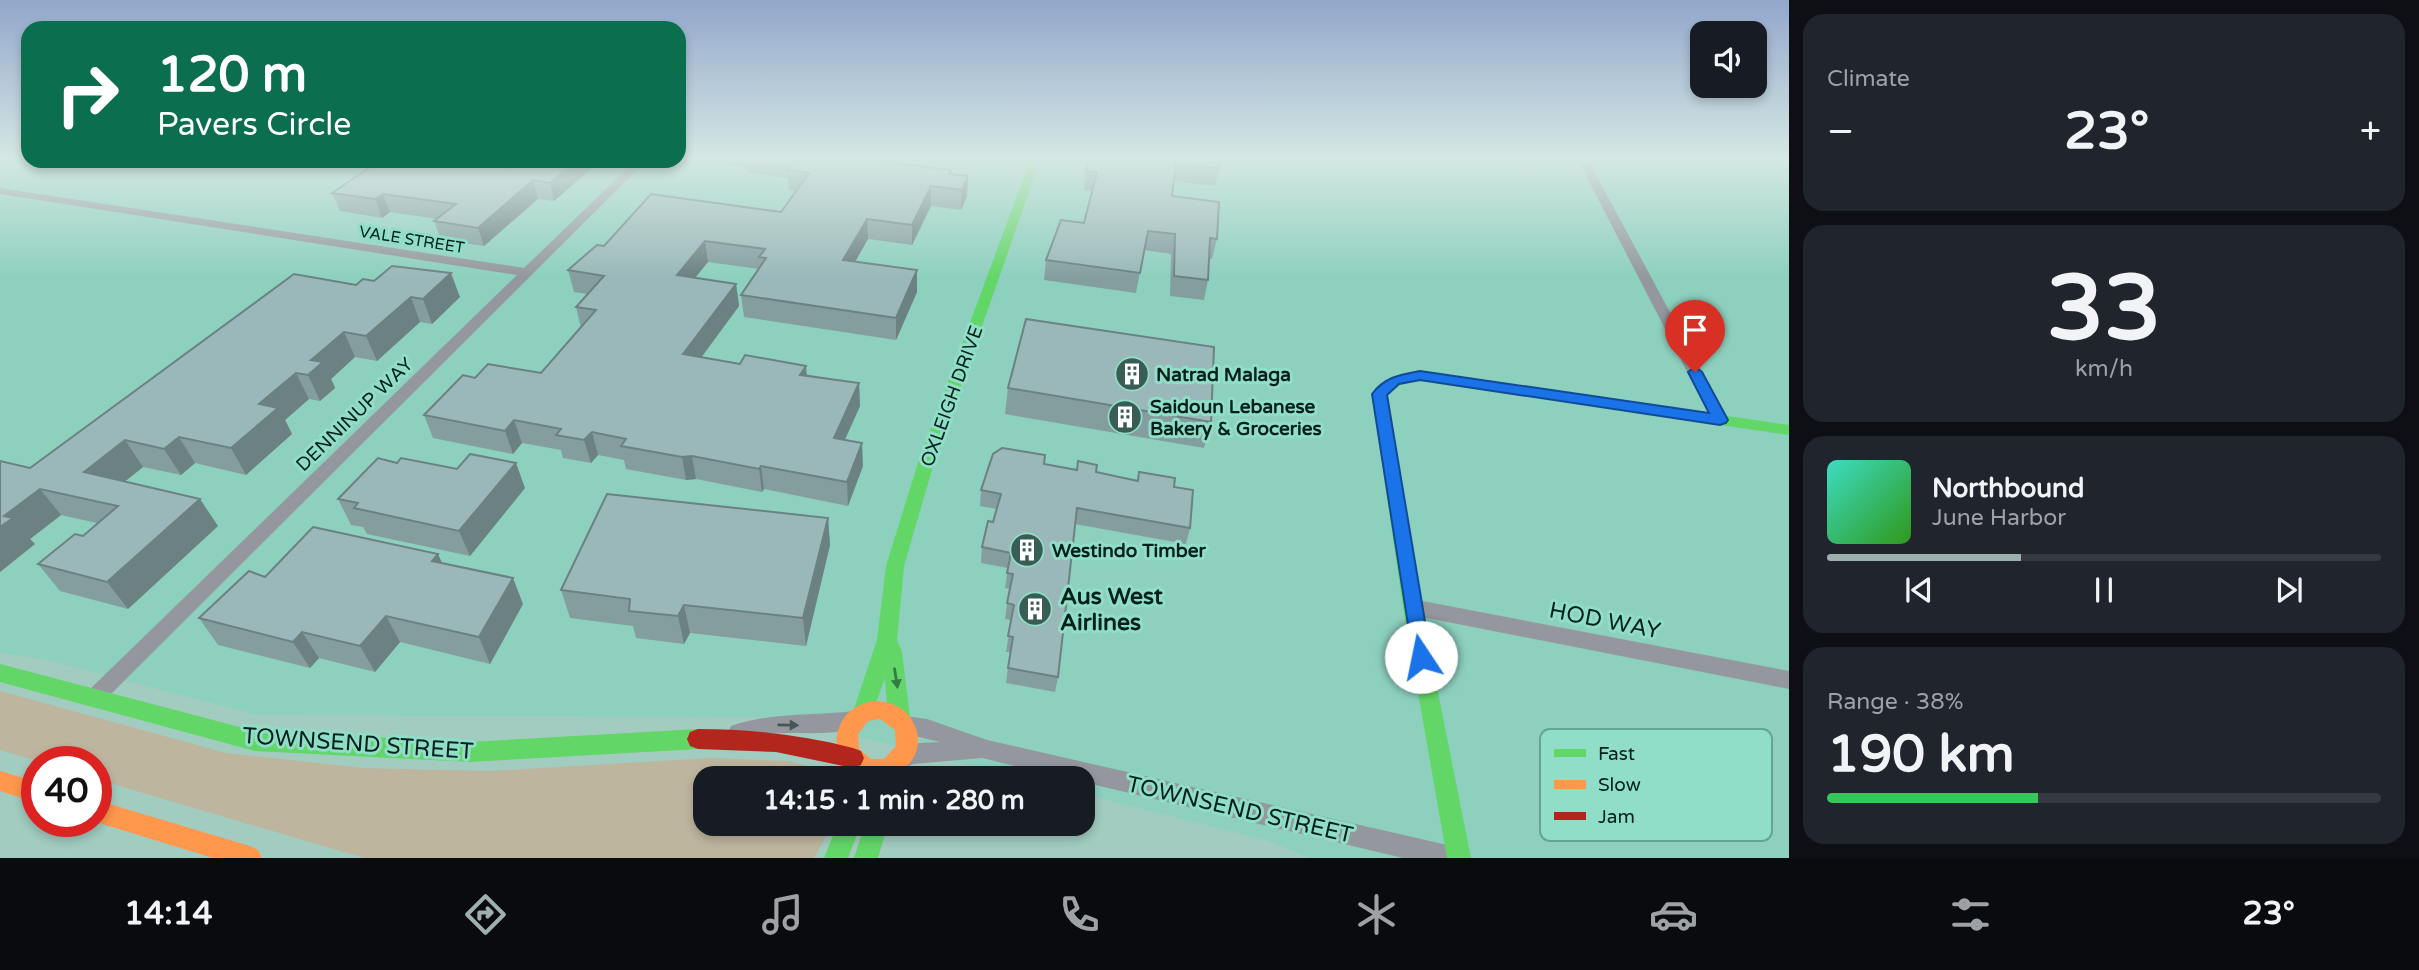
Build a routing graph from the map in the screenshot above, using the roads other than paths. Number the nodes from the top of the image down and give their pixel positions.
1 (45, 198) edge
2 (604, 198) edge
3 (1022, 198) edge
4 (1603, 198) edge
5 (528, 273) junction
6 (1720, 420) junction
7 (1789, 430) edge
8 (1412, 607) junction
9 (887, 640) junction
10 (0, 673) edge
11 (1789, 680) edge
12 (95, 698) junction
13 (858, 717) junction
14 (902, 722) junction
15 (724, 738) junction
16 (987, 750) junction
17 (853, 759) junction
18 (854, 766) edge
19 (868, 766) edge
20 (894, 766) edge
21 (895, 766) edge
22 (0, 782) edge
23 (21, 788) edge
24 (112, 816) edge
25 (845, 836) edge
26 (873, 836) edge
27 (250, 858) edge
28 (836, 858) edge
29 (866, 858) edge
30 (1452, 858) edge
31 (1459, 858) edge

1 - 5 street, VALE STREET
2 - 5 street, DENNINUP WAY
3 - 9 street, OXLEIGH DRIVE
4 - 6 street
5 - 12 street, DENNINUP WAY
6 - 7 street
6 - 8 street
8 - 11 street, HOD WAY
8 - 31 street
9 - 13 street, OXLEIGH DRIVE
9 -> 14 street, OXLEIGH DRIVE
10 - 12 street, TOWNSEND STREET
12 - 15 street, TOWNSEND STREET
13 - 14 street
15 -> 13 street, TOWNSEND STREET
13 - 17 street
14 - 16 street, TOWNSEND STREET
14 - 20 street
15 - 17 street, TOWNSEND STREET
16 - 21 street, TOWNSEND STREET
16 - 30 street, TOWNSEND STREET
17 - 18 street
17 - 19 street
22 - 23 street
24 - 27 street
25 - 28 street
26 - 29 street

